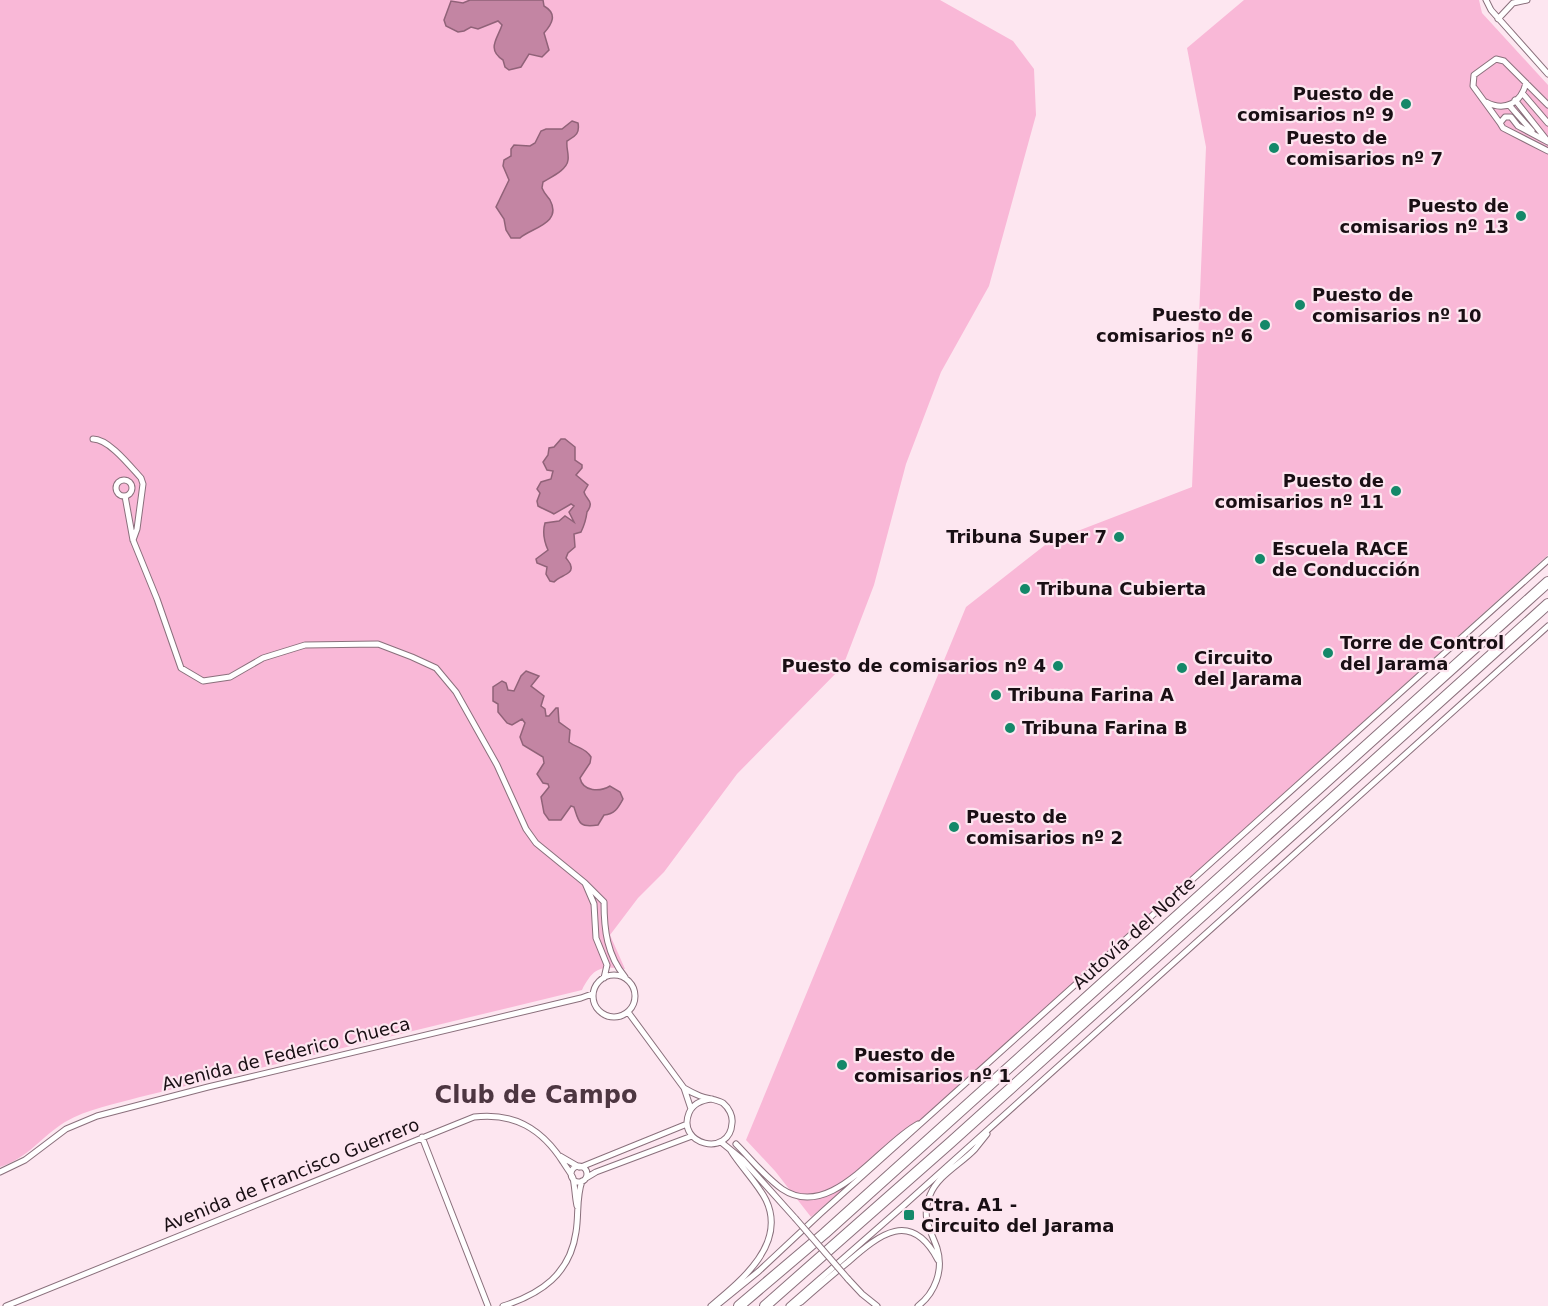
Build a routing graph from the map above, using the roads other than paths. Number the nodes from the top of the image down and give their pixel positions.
1 (1486, 0) edge
2 (1527, 0) edge
3 (1498, 19) junction
4 (1548, 74) edge
5 (1526, 83) junction
6 (1523, 94) junction
7 (1515, 100) junction
8 (1484, 102) junction
9 (1509, 105) junction
10 (1548, 105) edge
11 (1500, 123) junction
12 (1548, 123) edge
13 (1538, 136) junction
14 (1548, 142) edge
15 (1547, 150) edge
16 (93, 439) dead end
17 (141, 478) junction
18 (130, 484) junction
19 (125, 496) junction
20 (133, 540) junction
21 (1548, 560) edge
22 (1548, 582) edge
23 (1548, 604) edge
24 (1548, 626) edge
25 (585, 883) junction
26 (594, 904) junction
27 (604, 906) junction
28 (626, 977) junction
29 (604, 978) junction
30 (592, 994) junction
31 (628, 1012) junction
32 (684, 1088) junction
33 (711, 1099) junction
34 (691, 1109) junction
35 (926, 1119) junction
36 (996, 1121) junction
37 (687, 1124) junction
38 (731, 1132) junction
39 (692, 1136) junction
40 (422, 1137) junction
41 (721, 1142) junction
42 (736, 1144) junction
43 (731, 1151) junction
44 (559, 1155) junction
45 (743, 1160) junction
46 (580, 1167) junction
47 (0, 1172) edge
48 (573, 1178) junction
49 (584, 1180) junction
50 (577, 1206) junction
51 (938, 1261) junction
52 (6, 1306) edge
53 (488, 1306) edge
54 (503, 1306) edge
55 (711, 1306) edge
56 (716, 1306) edge
57 (739, 1306) edge
58 (765, 1306) edge
59 (789, 1306) edge
60 (794, 1306) edge
61 (877, 1306) edge
62 (918, 1306) edge

1 - 3 street
2 - 3 street
3 - 4 street
5 - 6 street
5 - 8 street
5 - 10 street
6 - 7 street
6 - 12 street
7 - 9 street
7 - 14 street
8 - 9 street
8 - 11 street
9 - 13 street
11 - 13 street
11 - 15 street
13 - 14 street
16 - 17 street
17 - 18 street
17 - 20 street
18 - 19 street
18 - 19 street
19 - 20 street
20 - 25 street
21 - 35 street
22 - 57 highway, Autovía del Norte
23 - 58 highway, Autovía del Norte
24 - 36 street
25 - 26 street
25 - 27 street
26 - 27 street
26 - 29 street
27 - 28 street
28 - 29 street
28 - 31 street
29 - 30 street
30 - 31 street
30 - 47 street, Avenida de Federico Chueca
31 - 32 street
32 - 33 street
32 - 34 street
33 - 34 street
33 - 38 street
34 - 37 street
35 - 42 street
35 - 56 street
36 - 51 street
36 - 59 street
37 - 39 street
37 - 46 street
38 - 41 street
38 - 42 street
39 - 41 street
39 - 49 street
40 - 44 street, Avenida de Francisco Guerrero
40 - 52 street, Avenida de Francisco Guerrero
40 - 53 street
41 - 43 street
42 - 45 street
43 - 45 street
43 - 55 street
44 - 46 street, Avenida de Francisco Guerrero
44 - 48 street
45 - 61 street, bridge
46 - 48 street
46 - 49 street
48 - 49 street
48 - 50 street
49 - 50 street
50 - 54 street
51 - 60 street
51 - 62 street

